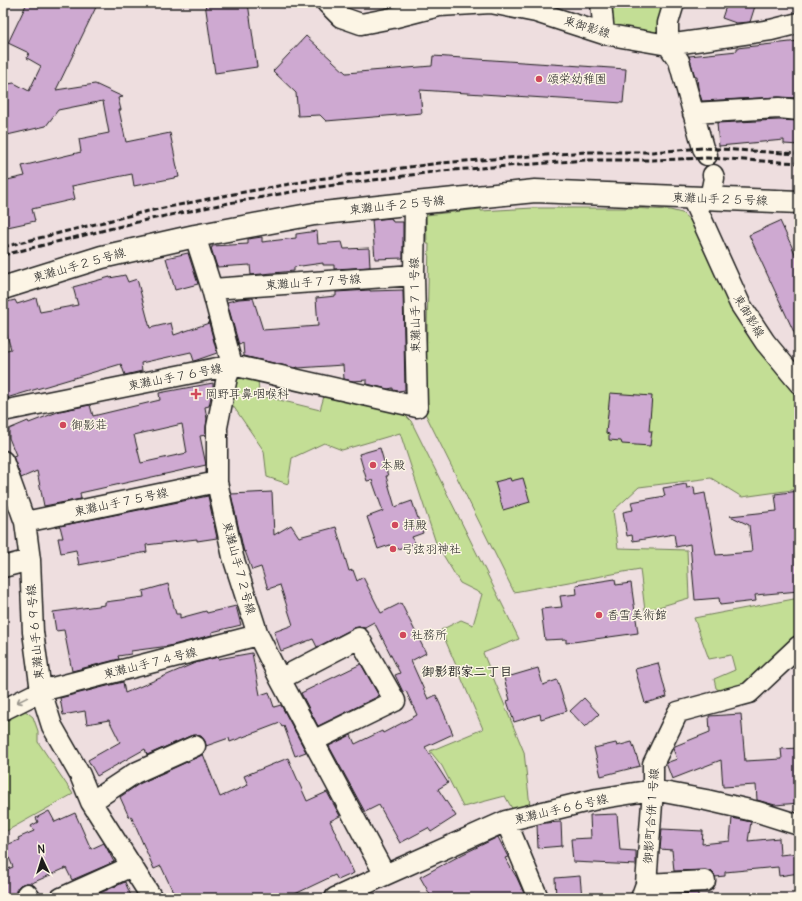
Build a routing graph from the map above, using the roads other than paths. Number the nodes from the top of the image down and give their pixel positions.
1 (327, 3) edge
2 (491, 3) edge
3 (601, 3) edge
4 (674, 3) edge
5 (392, 10) edge
6 (799, 22) edge
7 (604, 34) junction
8 (668, 45) junction
9 (799, 110) edge
10 (693, 113) junction
11 (708, 156) dead end
12 (713, 175) dead end
13 (701, 198) junction
14 (799, 202) edge
15 (415, 203) junction
16 (195, 236) junction
17 (414, 275) junction
18 (3, 288) edge
19 (212, 288) junction
20 (232, 365) junction
21 (799, 383) edge
22 (417, 407) joint
23 (3, 411) edge
24 (3, 461) edge
25 (217, 482) junction
26 (25, 522) junction
27 (30, 560) junction
28 (3, 567) edge
29 (258, 636) junction
30 (799, 646) edge
31 (280, 679) junction
32 (41, 691) junction
33 (3, 710) edge
34 (313, 741) junction
35 (195, 746) dead end
36 (653, 790) junction
37 (91, 802) junction
38 (506, 821) junction
39 (799, 825) edge
40 (132, 866) junction
41 (385, 875) junction
42 (705, 881) dead end
43 (644, 891) edge
44 (61, 898) edge
45 (152, 898) edge
46 (335, 898) edge
47 (538, 898) edge

1 - 5 street, 東御影線
2 - 5 street, 東御影線
2 - 7 street, 東御影線
3 - 7 street
4 - 8 street
6 - 8 street, 東御影線
7 - 8 street, 東御影線
8 - 10 street
9 - 10 street
10 - 11 street
12 - 13 street
13 - 14 street, 東灘山手２５号線
13 - 15 street, 東灘山手２５号線
13 - 21 street, 東御影線
15 - 16 street, 東灘山手２５号線
15 - 17 street, 東灘山手７１号線
16 - 18 street, 東灘山手２５号線
16 - 19 street
17 - 19 street, 東灘山手７７号線
17 - 22 street, 東灘山手７１号線
19 - 20 street
20 - 22 street, 東灘山手７６号線
20 - 23 street, 東灘山手７６号線
20 - 25 street, 東灘山手７２号線
24 - 26 street, 東灘山手６９号線
25 - 26 street, 東灘山手７５号線
25 - 29 street, 東灘山手７２号線
26 - 27 street, 東灘山手６９号線
27 - 28 street
27 - 32 street, 東灘山手６９号線
29 - 31 street, 東灘山手７２号線
29 - 32 street, 東灘山手７４号線
30 - 36 street, 御影町合併１号線
31 - 34 street, 東灘山手７２号線
31 - 34 street
32 -> 33 street, 東灘山手７４号線
32 - 37 street, 東灘山手６９号線
34 - 41 street, 東灘山手７２号線
35 - 37 street
36 - 38 street, 東灘山手６６号線
36 - 39 street, 東灘山手６６号線
36 - 43 street, 御影町合併１号線
37 - 40 street, 東灘山手６９号線
38 - 41 street, 東灘山手６６号線
38 - 47 street
40 - 44 street
40 - 45 street, 東灘山手６９号線
41 - 46 street, 東灘山手６６号線
42 - 43 street

